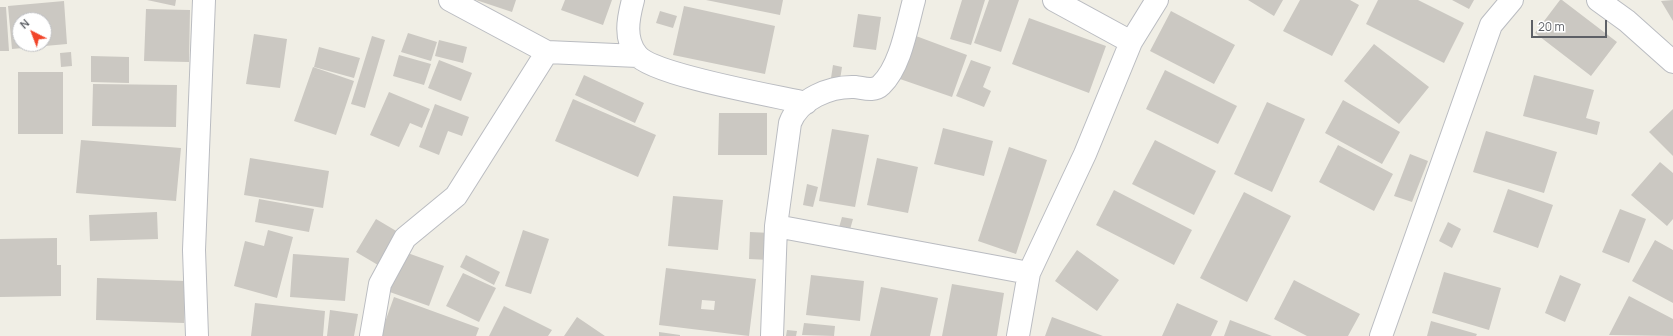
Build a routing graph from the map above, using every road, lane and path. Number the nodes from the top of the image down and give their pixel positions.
1 (204, 0) edge
2 (450, 0) edge
3 (633, 0) edge
4 (914, 0) edge
5 (1054, 0) edge
6 (1157, 0) edge
7 (1512, 0) edge
8 (1598, 0) edge
9 (1132, 42) junction
10 (547, 52) junction
11 (638, 56) junction
12 (1673, 62) edge
13 (806, 102) junction
14 (776, 226) junction
15 (1029, 273) junction
16 (197, 336) edge
17 (371, 336) edge
18 (772, 336) edge
19 (1018, 336) edge
20 (1381, 336) edge

1 - 16 street
2 - 10 street
3 - 11 street
4 - 13 street
5 - 9 street
6 - 9 street
7 - 20 street
8 - 12 street
9 - 15 street
10 - 11 street
10 - 17 street
11 - 13 street
13 - 14 street
14 - 15 street
14 - 18 street
15 - 19 street

